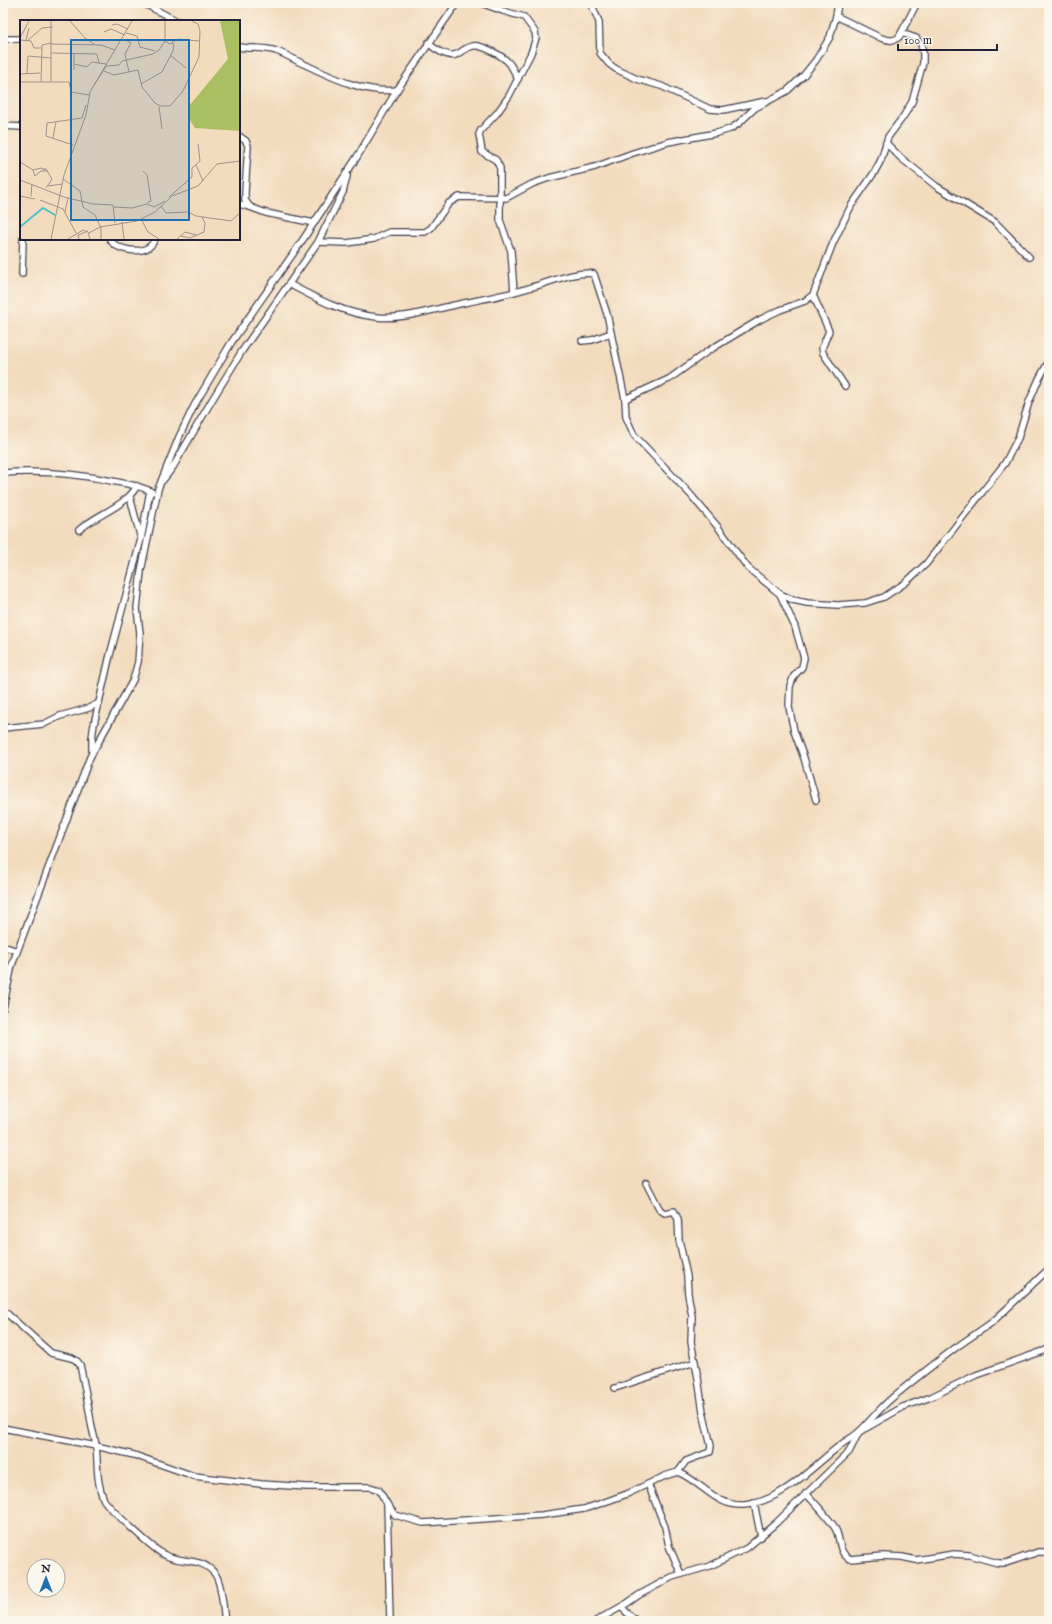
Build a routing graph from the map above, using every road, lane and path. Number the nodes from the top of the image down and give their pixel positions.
1 (143, 3) edge
2 (457, 3) edge
3 (481, 3) edge
4 (591, 3) edge
5 (838, 3) edge
6 (917, 3) edge
7 (836, 16) junction
8 (175, 20) edge
9 (901, 33) junction
10 (3, 39) edge
11 (20, 39) edge
12 (428, 43) junction
13 (240, 47) edge
14 (518, 79) junction
15 (397, 90) junction
16 (772, 100) junction
17 (3, 126) edge
18 (20, 127) edge
19 (240, 137) edge
20 (886, 143) junction
21 (348, 172) junction
22 (500, 199) junction
23 (240, 204) edge
24 (250, 207) junction
25 (314, 223) junction
26 (23, 240) edge
27 (110, 240) edge
28 (154, 240) edge
29 (318, 242) junction
30 (1029, 257) dead end
31 (22, 274) dead end
32 (289, 284) junction
33 (514, 292) junction
34 (813, 295) junction
35 (611, 333) junction
36 (582, 341) dead end
37 (1049, 361) edge
38 (845, 386) dead end
39 (625, 399) junction
40 (3, 473) edge
41 (160, 484) junction
42 (137, 486) junction
43 (150, 491) junction
44 (130, 496) junction
45 (156, 496) junction
46 (79, 530) dead end
47 (142, 539) junction
48 (146, 546) junction
49 (780, 594) junction
50 (99, 703) junction
51 (3, 728) edge
52 (92, 752) junction
53 (816, 800) dead end
54 (3, 946) edge
55 (17, 951) junction
56 (3, 1008) edge
57 (646, 1182) dead end
58 (1049, 1269) edge
59 (3, 1310) edge
60 (1049, 1349) edge
61 (695, 1362) junction
62 (615, 1388) dead end
63 (3, 1428) edge
64 (860, 1432) junction
65 (96, 1446) junction
66 (678, 1472) junction
67 (648, 1484) junction
68 (806, 1493) junction
69 (387, 1504) junction
70 (754, 1504) junction
71 (761, 1537) junction
72 (1049, 1552) edge
73 (681, 1574) junction
74 (621, 1607) junction
75 (225, 1621) edge
76 (390, 1621) edge
77 (596, 1621) edge
78 (636, 1621) edge

1 - 8 street
2 - 12 street
3 - 14 street
4 - 16 street
5 - 7 street
6 - 9 street
7 - 9 street
7 - 16 street
9 - 20 street
10 - 11 street
12 - 14 street
12 - 15 street
13 - 15 street
14 - 22 street
15 - 21 street
16 - 22 street
17 - 18 street
19 - 24 street
20 - 30 street
20 - 34 street
21 - 25 street
21 - 29 street
22 - 29 street
22 - 33 street
23 - 24 street
24 - 25 street
25 - 41 street
26 - 31 street
27 - 28 street
29 - 32 street
32 - 33 street
32 - 41 street
33 - 35 street
34 - 38 street
34 - 39 street
35 - 36 street
35 - 39 street
37 - 49 street
39 - 49 street
40 - 42 street
41 - 45 street
42 - 43 street
42 - 44 street
43 - 45 street
43 - 47 street
44 - 46 street
44 - 47 street
45 - 48 street
47 - 48 street
47 - 50 street
48 - 52 street
49 - 53 street
50 - 51 street
50 - 52 street
52 - 55 street
54 - 55 street
55 - 56 street
57 - 61 street
58 - 64 street
59 - 65 street
60 - 64 street
61 - 62 street
61 - 66 street
63 - 65 street
64 - 68 street
64 - 70 street
65 - 69 street
65 - 75 street
66 - 67 street
66 - 70 street
67 - 69 street
67 - 73 street
68 - 71 street
68 - 72 street
69 - 76 street
70 - 71 street
71 - 73 street
73 - 74 street
74 - 77 street
74 - 78 street

